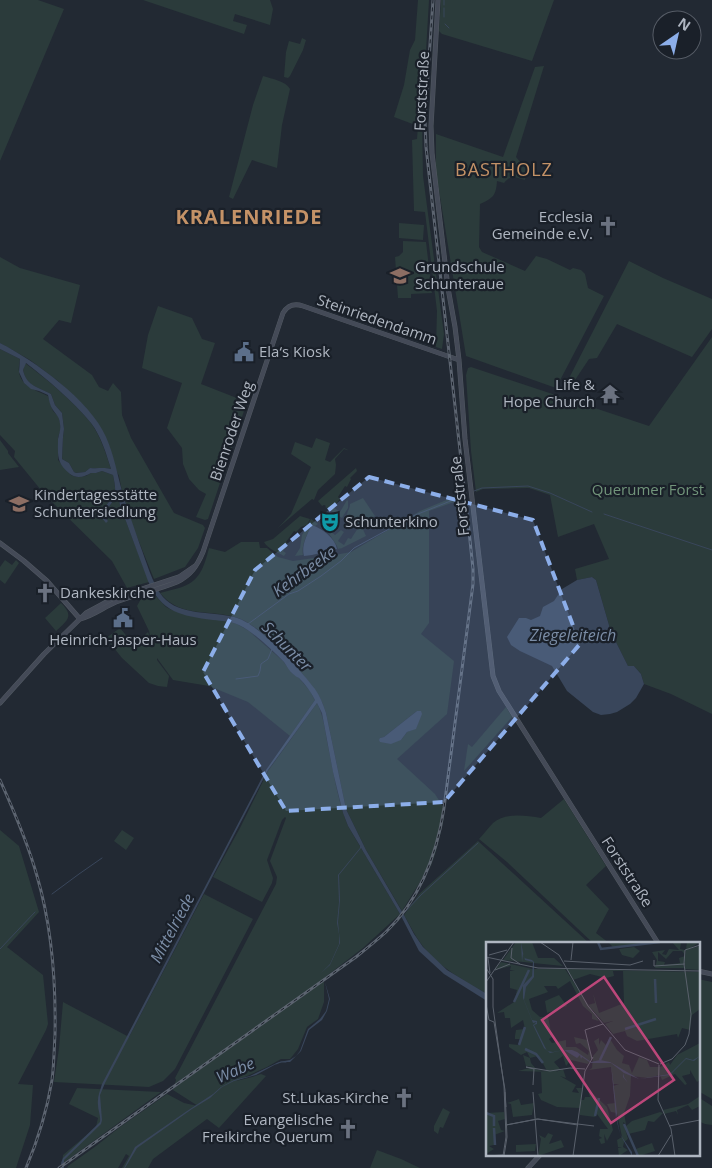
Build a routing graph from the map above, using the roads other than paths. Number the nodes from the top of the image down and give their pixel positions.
1 (438, 0) edge
2 (288, 306) joint
3 (459, 360) junction
4 (0, 543) edge
5 (80, 619) junction
6 (0, 703) edge
7 (657, 942) edge
8 (539, 1156) edge
9 (528, 1168) edge

1 - 3 main road, Forststraße
2 - 3 main road, Steinriedendamm
2 - 5 main road, Bienroder Weg
3 - 7 main road, Forststraße
4 - 5 main road
5 - 6 main road, Bienroder Weg
8 - 9 main road

